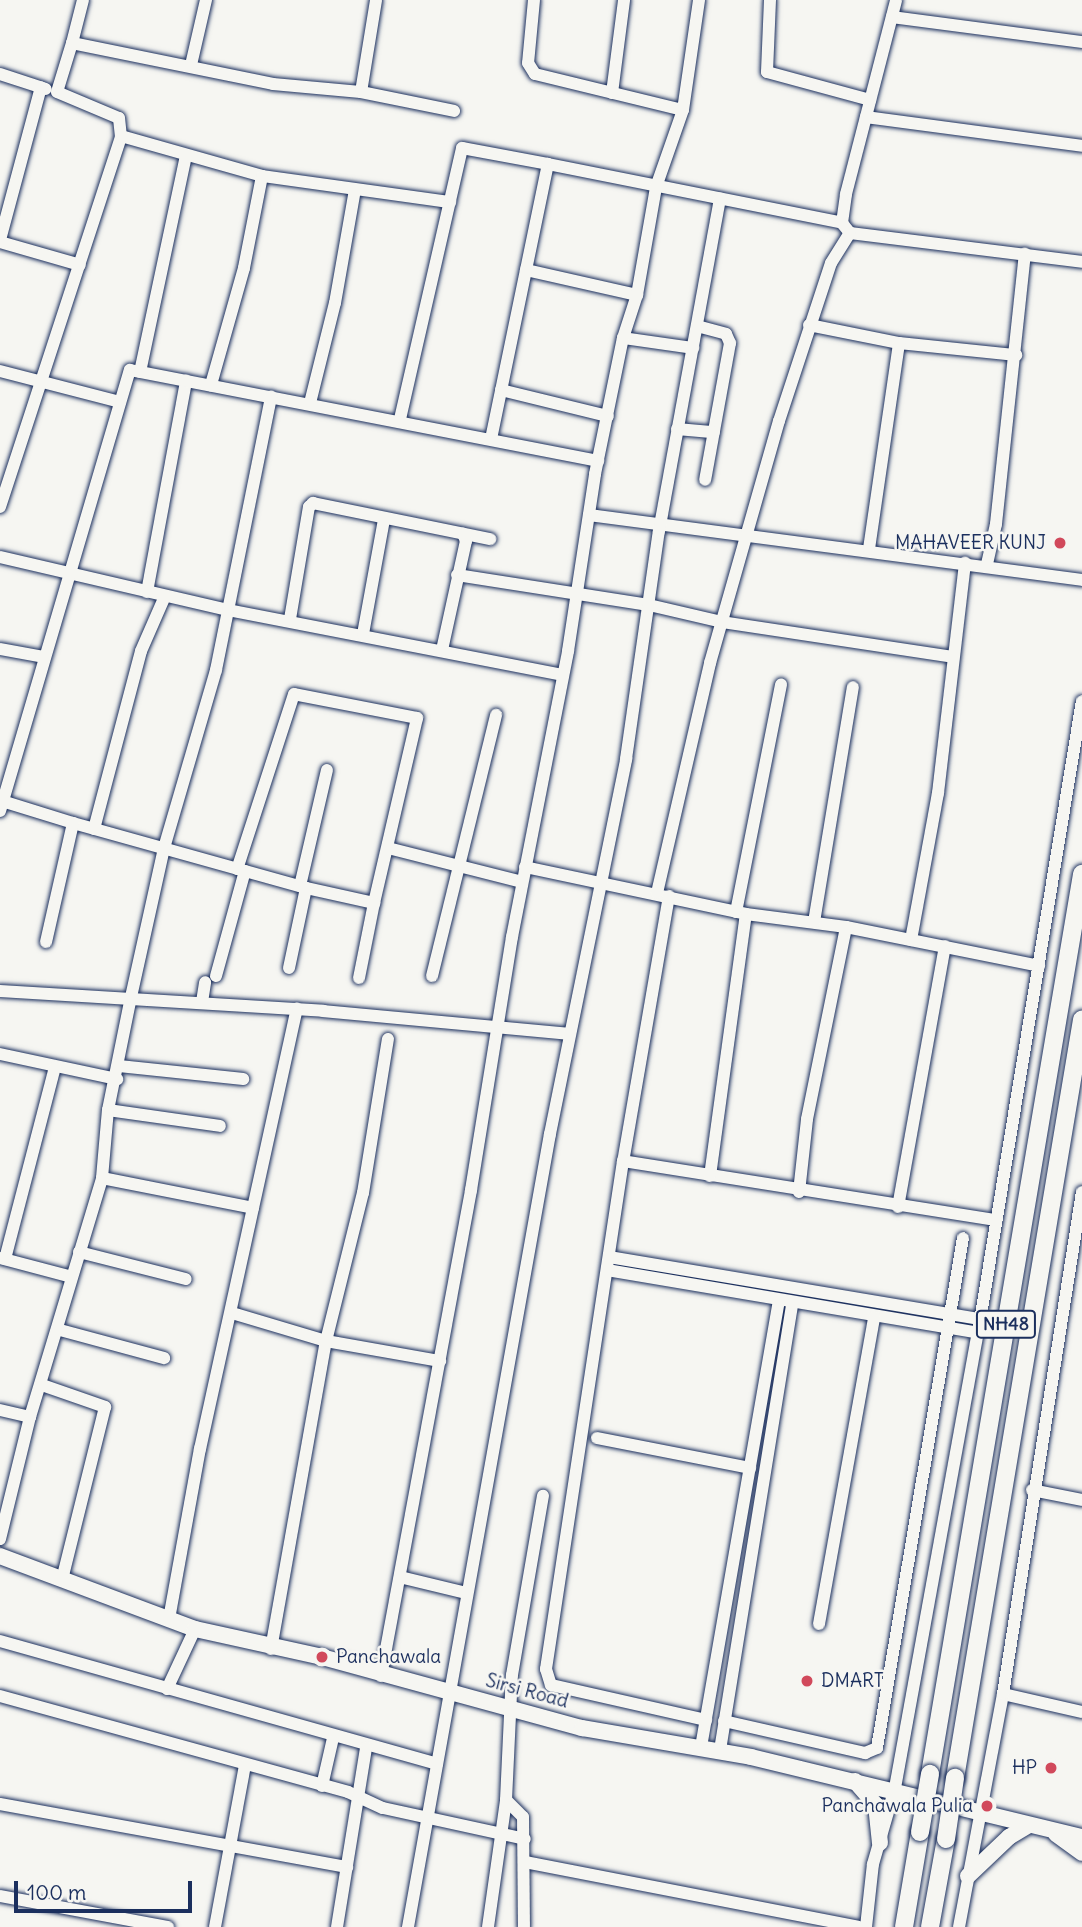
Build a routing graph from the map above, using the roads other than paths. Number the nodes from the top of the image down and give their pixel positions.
1 (83, 0) edge
2 (206, 0) edge
3 (376, 0) edge
4 (534, 0) edge
5 (624, 0) edge
6 (699, 0) edge
7 (770, 0) edge
8 (896, 0) edge
9 (892, 17) junction
10 (72, 43) junction
11 (1082, 43) edge
12 (191, 65) junction
13 (0, 74) edge
14 (41, 87) junction
15 (57, 92) junction
16 (361, 92) junction
17 (612, 93) junction
18 (870, 100) junction
19 (682, 110) junction
20 (454, 111) dead end
21 (866, 117) junction
22 (121, 136) junction
23 (1082, 146) edge
24 (186, 156) junction
25 (548, 164) junction
26 (262, 176) junction
27 (656, 187) junction
28 (355, 190) junction
29 (720, 199) junction
30 (450, 202) junction
31 (846, 228) junction
32 (0, 241) edge
33 (1025, 254) junction
34 (1082, 262) edge
35 (80, 265) junction
36 (526, 270) junction
37 (638, 295) junction
38 (809, 326) junction
39 (697, 327) junction
40 (623, 338) junction
41 (900, 343) junction
42 (692, 348) junction
43 (1016, 355) junction
44 (0, 371) edge
45 (140, 372) junction
46 (40, 380) junction
47 (186, 381) junction
48 (211, 385) junction
49 (501, 390) junction
50 (271, 397) junction
51 (120, 402) junction
52 (310, 403) junction
53 (608, 416) junction
54 (400, 419) junction
55 (677, 429) junction
56 (714, 432) junction
57 (491, 439) junction
58 (598, 461) junction
59 (705, 480) dead end
60 (1, 502) edge
61 (589, 515) junction
62 (384, 520) junction
63 (660, 524) junction
64 (463, 534) junction
65 (747, 535) junction
66 (490, 539) dead end
67 (869, 550) junction
68 (0, 557) edge
69 (965, 563) junction
70 (987, 564) junction
71 (70, 574) junction
72 (457, 575) junction
73 (1082, 580) edge
74 (147, 592) junction
75 (577, 594) junction
76 (165, 596) junction
77 (649, 605) junction
78 (228, 610) junction
79 (290, 619) junction
80 (722, 622) junction
81 (363, 634) junction
82 (0, 649) edge
83 (442, 650) junction
84 (44, 657) junction
85 (953, 657) junction
86 (564, 675) junction
87 (782, 684) dead end
88 (853, 687) dead end
89 (1082, 701) edge
90 (496, 715) dead end
91 (327, 771) dead end
92 (1, 808) edge
93 (73, 823) junction
94 (94, 828) junction
95 (164, 848) junction
96 (388, 848) junction
97 (461, 867) junction
98 (526, 867) junction
99 (241, 870) junction
100 (1082, 874) edge
101 (602, 880) junction
102 (522, 882) junction
103 (303, 887) junction
104 (663, 895) junction
105 (374, 903) junction
106 (741, 913) junction
107 (814, 922) junction
108 (846, 927) junction
109 (911, 940) junction
110 (46, 942) dead end
111 (945, 946) junction
112 (1040, 966) junction
113 (289, 968) dead end
114 (432, 976) dead end
115 (359, 978) dead end
116 (0, 991) edge
117 (131, 997) junction
118 (202, 1002) junction
119 (297, 1009) junction
120 (1082, 1020) edge
121 (499, 1024) junction
122 (570, 1034) junction
123 (388, 1039) dead end
124 (0, 1054) edge
125 (55, 1067) junction
126 (118, 1073) junction
127 (243, 1079) dead end
128 (108, 1110) junction
129 (220, 1126) dead end
130 (623, 1161) junction
131 (710, 1176) junction
132 (102, 1178) junction
133 (799, 1192) junction
134 (1082, 1192) edge
135 (898, 1207) junction
136 (253, 1208) junction
137 (996, 1220) junction
138 (963, 1238) dead end
139 (79, 1252) junction
140 (3, 1259) edge
141 (608, 1263) junction
142 (72, 1277) junction
143 (186, 1279) dead end
144 (786, 1303) junction
145 (232, 1313) junction
146 (949, 1314) junction
147 (874, 1317) junction
148 (979, 1319) junction
149 (947, 1328) junction
150 (60, 1330) junction
151 (978, 1333) junction
152 (326, 1341) junction
153 (164, 1358) dead end
154 (440, 1361) junction
155 (41, 1385) junction
156 (0, 1410) edge
157 (30, 1418) junction
158 (597, 1438) dead end
159 (751, 1468) junction
160 (1032, 1490) junction
161 (543, 1496) dead end
162 (1082, 1500) edge
163 (0, 1539) edge
164 (1, 1560) edge
165 (62, 1576) junction
166 (400, 1577) junction
167 (466, 1593) junction
168 (169, 1619) junction
169 (819, 1624) dead end
170 (195, 1629) junction
171 (0, 1641) edge
172 (271, 1649) junction
173 (381, 1676) junction
174 (167, 1689) junction
175 (449, 1693) junction
176 (1003, 1694) junction
177 (0, 1696) edge
178 (511, 1708) junction
179 (1082, 1712) edge
180 (706, 1720) junction
181 (724, 1721) junction
182 (333, 1738) junction
183 (366, 1747) junction
184 (701, 1747) junction
185 (720, 1751) junction
186 (437, 1764) junction
187 (245, 1765) junction
188 (850, 1779) junction
189 (322, 1786) junction
190 (895, 1788) junction
191 (358, 1797) junction
192 (506, 1800) junction
193 (0, 1804) edge
194 (978, 1815) junction
195 (427, 1818) junction
196 (1027, 1826) junction
197 (1054, 1833) junction
198 (502, 1836) junction
199 (1082, 1836) edge
200 (525, 1839) junction
201 (880, 1843) junction
202 (230, 1846) junction
203 (1082, 1853) edge
204 (525, 1862) junction
205 (347, 1867) junction
206 (968, 1876) junction
207 (0, 1896) edge
208 (142, 1925) edge
209 (168, 1927) edge
210 (215, 1927) edge
211 (337, 1927) edge
212 (408, 1927) edge
213 (488, 1927) edge
214 (524, 1927) edge
215 (858, 1927) edge
216 (866, 1927) edge
217 (904, 1927) edge
218 (930, 1927) edge
219 (959, 1927) edge

1 - 10 street
2 - 12 street
3 - 16 street
4 - 17 street
5 - 17 street
6 - 19 street
7 - 18 street
8 - 9 street
9 - 11 street
9 - 18 street
10 - 12 street
10 - 15 street
12 - 16 street
13 - 14 street
14 - 15 street
14 - 32 street
15 - 22 street
16 - 20 street
17 - 19 street
18 - 21 street
19 - 27 street
21 - 23 street
21 - 31 street
22 - 24 street
22 - 35 street
24 - 26 street
24 - 45 street
25 - 27 street
25 - 30 street
25 - 36 street
26 - 28 street
26 - 48 street
27 - 29 street
27 - 37 street
28 - 30 street
28 - 52 street
29 - 31 street
29 - 39 street
30 - 54 street
31 - 33 street
31 - 38 street
32 - 35 street
33 - 34 street
33 - 43 street
35 - 46 street
36 - 37 street
36 - 49 street
37 - 40 street
38 - 41 street
38 - 65 street
39 - 42 street
39 - 56 street
40 - 42 street
40 - 53 street
41 - 43 street
41 - 67 street
42 - 55 street
43 - 70 street
44 - 46 street
45 - 47 street
45 - 51 street
46 - 51 street
46 - 60 street
47 - 48 street
47 - 74 street
48 - 50 street
49 - 53 street
49 - 57 street
50 - 52 street
50 - 78 street
51 - 71 street
52 - 54 street
53 - 58 street
54 - 57 street
55 - 56 street
55 - 63 street
56 - 59 street
57 - 58 street
58 - 61 street
61 - 63 street
61 - 75 street
62 - 64 street
62 - 79 street
62 - 81 street
63 - 65 street
63 - 77 street
64 - 66 street
64 - 72 street
65 - 67 street
65 - 80 street
67 - 69 street
68 - 71 street
69 - 70 street
69 - 85 street
70 - 73 street
71 - 74 street
71 - 84 street
72 - 75 street
72 - 83 street
74 - 76 street
75 - 77 street
75 - 86 street
76 - 78 street
76 - 94 street
77 - 80 street
77 - 101 street
78 - 79 street
78 - 95 street
79 - 81 street
80 - 85 street
80 - 104 street
81 - 83 street
82 - 84 street
83 - 86 street
84 - 92 street
85 - 109 street
86 - 98 street
87 - 106 street
88 - 107 street
89 - 112 street
90 - 97 street
91 - 103 street
92 - 93 street
93 - 94 street
93 - 110 street
94 - 95 street
95 - 99 street
95 - 117 street
96 - 97 street
96 - 99 street
96 - 105 street
97 - 102 street
97 - 114 street
98 - 101 street
98 - 102 street
99 - 103 street
99 - 118 street
100 - 217 highway, NH48, bridge
101 - 104 street
101 - 122 street
102 - 121 street
103 - 105 street
103 - 113 street
104 - 106 street
104 - 130 street
105 - 115 street
106 - 107 street
106 - 131 street
107 - 108 street
108 - 109 street
108 - 133 street
109 - 111 street
111 - 112 street
111 - 135 street
112 - 137 street
116 - 117 street
117 - 118 street
117 - 126 street
118 - 119 street
119 - 121 street
119 - 136 street
120 - 218 highway, NH48, bridge
121 - 122 street
121 - 154 street
122 - 167 street
123 - 152 street
124 - 125 street
125 - 126 street
125 - 140 street
126 - 127 street
126 - 128 street
128 - 129 street
128 - 132 street
130 - 131 street
130 - 141 street
131 - 133 street
132 - 136 street
132 - 139 street
133 - 135 street
134 - 160 street
135 - 137 street
136 - 145 street
137 - 148 street
138 - 146 street
139 - 142 street
139 - 143 street
140 - 142 street
141 - 144 street
141 - 146 street
141 - 180 street
142 - 150 street
144 - 147 street
144 - 159 street
144 - 181 street
145 - 152 street
145 - 168 street
146 - 148 street
146 - 149 street
147 - 149 street
147 - 169 street
148 - 151 street
149 - 151 street
149 - 181 street
150 - 153 street
150 - 155 street
151 - 190 street
152 - 154 street
152 - 172 street
154 - 166 street
155 - 157 street
155 - 165 street
156 - 157 street
157 - 163 street
158 - 159 street
159 - 180 street
160 - 162 street
160 - 176 street
161 - 178 street
164 - 165 main road, Sirsi Road
165 - 168 main road, Sirsi Road
166 - 167 street
166 - 173 street
167 - 175 street
168 - 170 main road, Sirsi Road
170 - 172 main road, Sirsi Road
170 - 174 street
171 - 174 street
172 - 173 main road, Sirsi Road
173 - 175 main road, Sirsi Road
174 - 182 street
175 - 178 main road, Sirsi Road
175 - 186 street
176 - 179 street
176 - 194 street
177 - 187 street
178 - 184 main road, Sirsi Road
178 - 192 street
180 - 184 street
181 - 185 street
182 - 183 street
182 - 189 street
183 - 186 street
183 - 191 street
184 - 185 main road, Sirsi Road
185 - 188 main road, Sirsi Road
186 - 195 street
187 - 189 street
187 - 202 street
188 - 190 main road, Sirsi Road
188 - 201 main road
189 - 191 street
190 - 194 main road, Sirsi Road
190 - 201 street
191 - 195 street
191 - 205 street
192 - 198 street
192 - 200 street
193 - 202 street
194 - 196 main road, Sirsi Road
194 - 206 street
195 - 198 street
195 - 212 street
196 - 197 main road, Sirsi Road
196 - 206 main road
197 - 199 main road, Sirsi Road
197 - 203 main road, Sirsi Road
198 - 200 street
198 - 213 street
200 - 204 street
201 - 216 street
202 - 205 street
202 - 210 street
204 - 214 street
204 - 215 street
205 - 211 street
206 - 219 street
207 - 208 street
208 - 209 street

